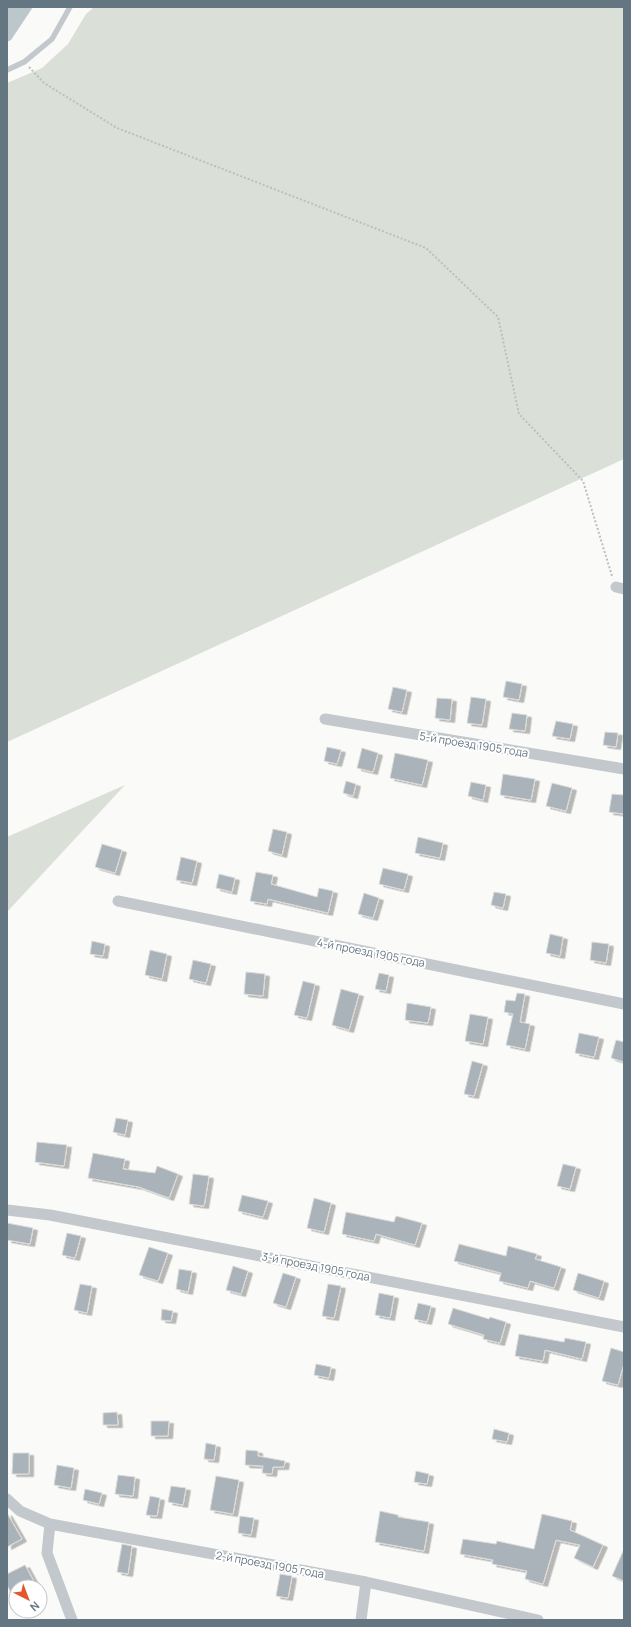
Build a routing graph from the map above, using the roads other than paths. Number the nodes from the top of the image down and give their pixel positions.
1 (70, 7) edge
2 (7, 70) edge
3 (325, 719) dead end
4 (624, 769) edge
5 (118, 901) dead end
6 (624, 1004) edge
7 (7, 1210) edge
8 (624, 1326) edge
9 (7, 1499) edge
10 (50, 1524) junction
11 (366, 1582) junction
12 (71, 1619) edge
13 (361, 1620) edge
14 (538, 1620) edge

1 - 2 lane
3 - 4 street, 5-й проезд 1905 года
5 - 6 street, 4-й проезд 1905 года
7 - 8 street, 3-й проезд 1905 года
9 - 10 street, 2-й проезд 1905 года
10 - 11 street, 2-й проезд 1905 года
10 - 12 street
11 - 13 street
11 - 14 street, 2-й проезд 1905 года

